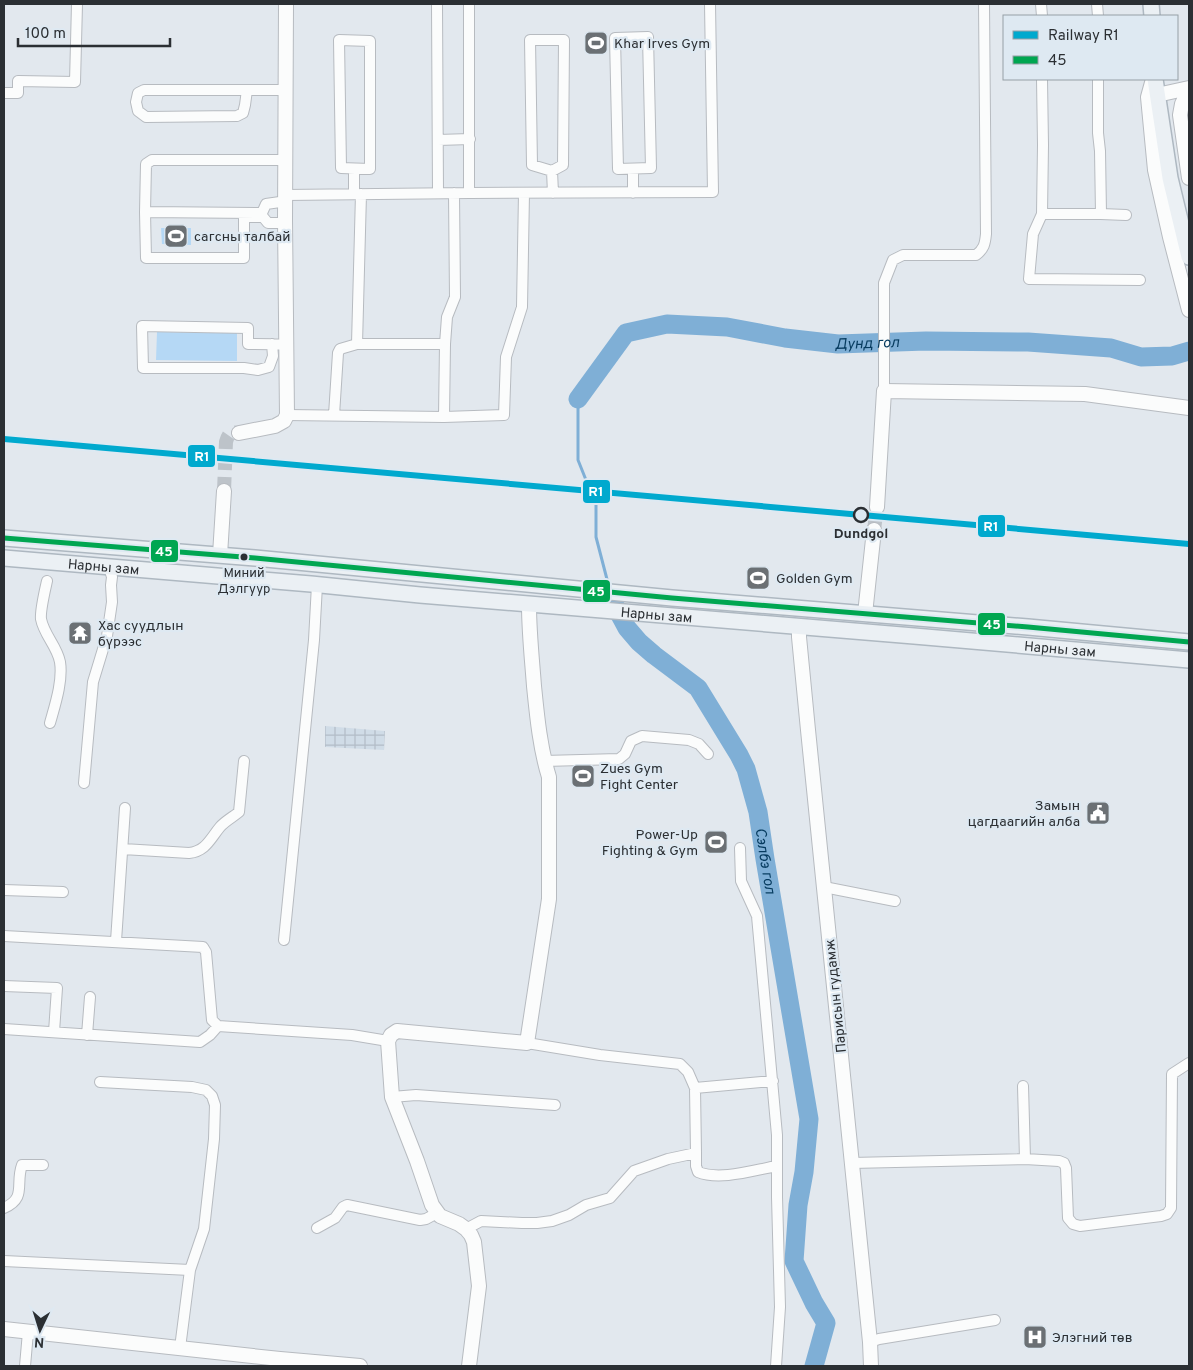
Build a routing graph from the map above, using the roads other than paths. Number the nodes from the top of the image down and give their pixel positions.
1 (77, 4) edge
2 (286, 4) edge
3 (437, 4) edge
4 (469, 4) edge
5 (710, 4) edge
6 (984, 4) edge
7 (1042, 80) edge
8 (1098, 80) edge
9 (1154, 80) edge
10 (1154, 80) edge
11 (1189, 89) edge
12 (247, 90) junction
13 (286, 90) junction
14 (4, 93) edge
15 (1157, 95) junction
16 (470, 139) junction
17 (438, 140) junction
18 (285, 160) junction
19 (354, 169) junction
20 (633, 169) junction
21 (552, 171) junction
22 (1189, 178) edge
23 (524, 192) junction
24 (553, 192) junction
25 (633, 192) junction
26 (438, 193) junction
27 (454, 193) junction
28 (469, 193) junction
29 (357, 194) junction
30 (285, 199) junction
31 (145, 212) junction
32 (1042, 214) junction
33 (1101, 214) junction
34 (1126, 215) dead end
35 (285, 220) junction
36 (1189, 258) edge
37 (1140, 280) dead end
38 (1189, 309) edge
39 (272, 344) junction
40 (358, 344) junction
41 (445, 344) junction
42 (287, 345) junction
43 (883, 385) junction
44 (1189, 408) edge
45 (287, 415) junction
46 (334, 416) junction
47 (444, 417) junction
48 (239, 433) tunnel mouth
49 (227, 491) tunnel mouth
50 (877, 506) tunnel mouth
51 (874, 530) tunnel mouth
52 (4, 538) edge
53 (224, 556) junction
54 (4, 558) edge
55 (312, 564) junction
56 (109, 567) junction
57 (47, 581) dead end
58 (314, 584) junction
59 (529, 605) junction
60 (865, 614) junction
61 (799, 626) junction
62 (1010, 626) junction
63 (1028, 627) junction
64 (1189, 642) edge
65 (1008, 644) junction
66 (1030, 647) junction
67 (1189, 660) edge
68 (50, 723) dead end
69 (708, 754) dead end
70 (244, 760) dead end
71 (544, 761) junction
72 (84, 783) dead end
73 (125, 808) dead end
74 (740, 848) dead end
75 (122, 849) junction
76 (824, 887) junction
77 (4, 890) edge
78 (63, 892) dead end
79 (895, 901) dead end
80 (4, 936) edge
81 (284, 940) dead end
82 (116, 941) junction
83 (4, 986) edge
84 (90, 996) dead end
85 (218, 1026) junction
86 (4, 1029) edge
87 (54, 1032) junction
88 (87, 1035) junction
89 (388, 1041) junction
90 (527, 1043) junction
91 (1189, 1062) edge
92 (773, 1081) junction
93 (100, 1082) dead end
94 (1023, 1086) dead end
95 (695, 1088) junction
96 (392, 1097) junction
97 (555, 1106) dead end
98 (696, 1153) junction
99 (1025, 1159) junction
100 (851, 1163) junction
101 (43, 1165) dead end
102 (777, 1166) junction
103 (4, 1208) edge
104 (437, 1213) junction
105 (317, 1228) dead end
106 (466, 1229) junction
107 (4, 1261) edge
108 (190, 1270) junction
109 (995, 1320) dead end
110 (4, 1329) edge
111 (28, 1332) junction
112 (870, 1342) junction
113 (180, 1348) junction
114 (25, 1366) edge
115 (360, 1366) edge
116 (470, 1366) edge
117 (776, 1366) edge
118 (871, 1366) edge

1 - 14 street
2 - 13 street
3 - 17 street
4 - 16 street
5 - 25 street
6 - 43 street
7 - 32 street
8 - 33 street
9 - 15 main road
10 - 38 street
11 - 15 street
11 - 22 street
12 - 12 street
12 - 13 street
13 - 18 street
15 - 36 main road
16 - 17 street
16 - 28 street
17 - 26 street
18 - 30 street
18 - 31 street
19 - 19 street
19 - 29 street
20 - 20 street
20 - 25 street
21 - 21 street
21 - 24 street
23 - 24 street
23 - 28 street
23 - 47 street
24 - 25 street
26 - 27 street
26 - 29 street
27 - 28 street
27 - 41 street
29 - 30 street
29 - 40 street
30 - 31 street
30 - 35 street
31 - 35 street
32 - 33 street
32 - 37 street
33 - 34 street
35 - 42 street
39 - 39 street
39 - 42 street
40 - 41 street
40 - 46 street
41 - 47 street
42 - 45 street
43 - 44 street
43 - 50 street
45 - 46 street
45 - 48 street
46 - 47 street
49 - 53 street
51 - 60 street
52 - 53 main road, Нарны зам
53 - 55 main road, Нарны зам
54 - 56 main road, Нарны зам
55 - 58 main road
55 - 60 main road, Нарны зам
56 - 58 main road, Нарны зам
56 - 72 street
57 - 68 street
58 - 59 main road, Нарны зам
58 - 81 street
59 - 61 main road, Нарны зам
59 - 71 street
60 - 62 main road, Нарны зам
61 - 65 main road, Нарны зам
61 - 76 street, Парисын гудамж
62 - 63 main road, Нарны зам
62 - 65 main road
63 - 64 main road, Нарны зам
63 - 66 main road
65 - 66 main road, Нарны зам
66 - 67 main road, Нарны зам
69 - 71 street
70 - 75 street
71 - 90 street
73 - 75 street
74 - 92 street
75 - 82 street
76 - 79 street
76 - 100 street, Парисын гудамж
77 - 78 street
80 - 82 street
82 - 85 street
83 - 87 street
84 - 88 street
85 - 88 street
85 - 89 street
86 - 87 street
87 - 88 street
89 - 90 street
89 - 96 street
90 - 95 street
91 - 99 street
92 - 95 street
92 - 102 street
93 - 108 street
94 - 99 street
95 - 98 street
96 - 97 street
96 - 104 street
98 - 102 street
98 - 106 street
99 - 100 street
100 - 112 street, Парисын гудамж
101 - 103 street
102 - 117 street
104 - 105 street
104 - 106 street
106 - 116 street
107 - 108 street
108 - 113 street
109 - 112 street
110 - 111 street
111 - 113 street
111 - 114 street
112 - 118 street, Парисын гудамж
113 - 115 street

